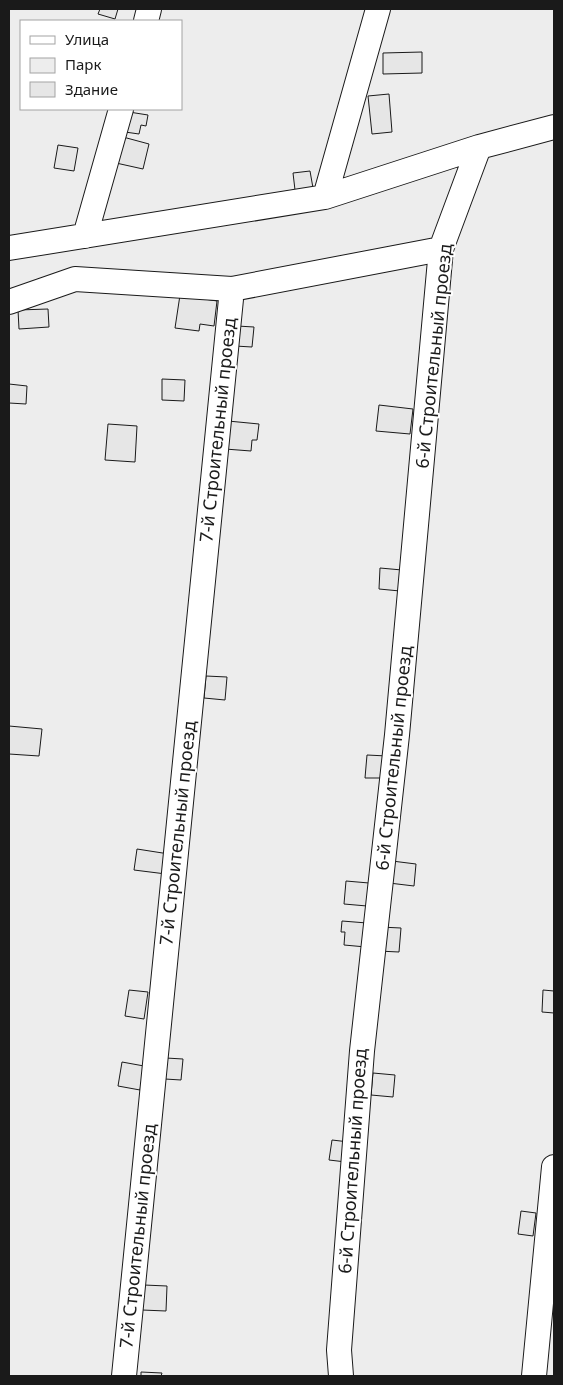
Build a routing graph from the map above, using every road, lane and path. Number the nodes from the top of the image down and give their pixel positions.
1 (378, 9) edge
2 (121, 110) edge
3 (554, 127) edge
4 (479, 147) junction
5 (325, 197) junction
6 (85, 236) junction
7 (9, 248) edge
8 (441, 249) junction
9 (232, 289) junction
10 (9, 302) edge
11 (554, 1167) edge
12 (124, 1376) edge
13 (341, 1376) edge
14 (534, 1376) edge

1 - 5 street
2 - 6 street
3 - 4 street
4 - 5 street
4 - 8 street, 6-й Строительный проезд
5 - 6 street
6 - 7 street
8 - 9 street
8 - 13 street, 6-й Строительный проезд
9 - 10 street
9 - 12 street, 7-й Строительный проезд
11 - 14 street

